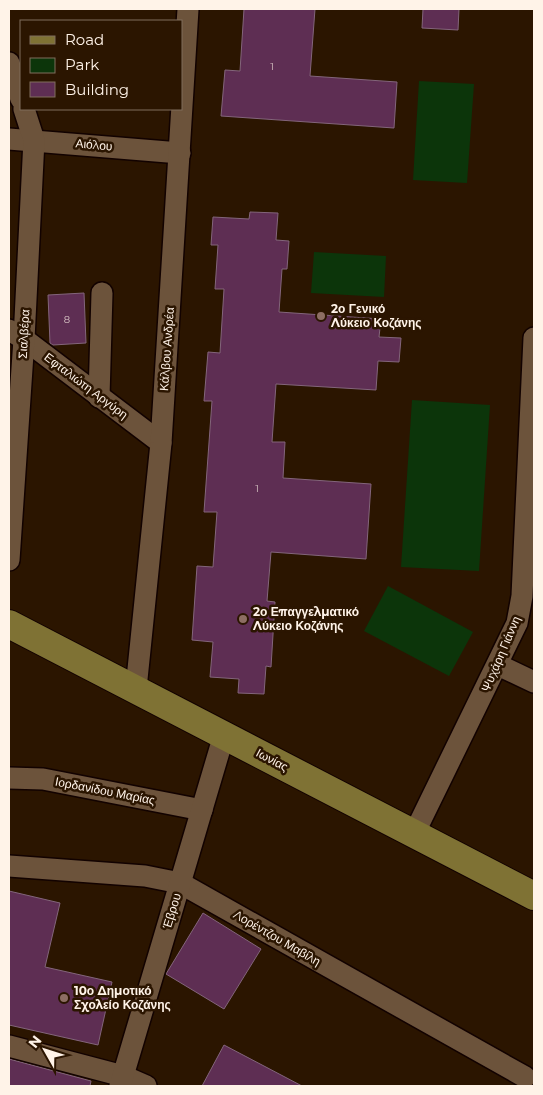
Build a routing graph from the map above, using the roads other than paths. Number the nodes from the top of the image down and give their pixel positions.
1 (188, 9) edge
2 (9, 63) edge
3 (20, 96) edge
4 (24, 110) edge
5 (9, 139) edge
6 (34, 140) junction
7 (180, 153) junction
8 (102, 293) dead end
9 (16, 334) edge
10 (534, 338) edge
11 (99, 397) junction
12 (162, 443) junction
13 (531, 470) edge
14 (9, 560) edge
15 (9, 624) edge
16 (498, 665) junction
17 (534, 682) edge
18 (136, 689) junction
19 (224, 735) junction
20 (9, 778) edge
21 (202, 810) junction
22 (414, 834) junction
23 (9, 866) edge
24 (180, 883) junction
25 (534, 896) edge
26 (9, 1046) edge
27 (526, 1075) edge
28 (121, 1081) edge
29 (146, 1086) edge

1 - 7 street, Κάλβου Ανδρέα
2 - 3 street
4 - 6 street, Σιαλβέρα
5 - 6 street, Αιόλου
6 - 7 street, Αιόλου
6 - 9 street, Σιαλβέρα
7 - 12 street, Κάλβου Ανδρέα
8 - 11 street
9 - 11 street, Εφταλιώτη Αργύρη
9 - 14 street, Σιαλβέρα
10 - 13 street, Ψυχάρη Γιάννη
11 - 12 street, Εφταλιώτη Αργύρη
12 - 18 street, Κάλβου Ανδρέα
13 - 16 street, Ψυχάρη Γιάννη
15 - 18 main road, Ιωνίας
16 - 17 street
16 - 22 street, Ψυχάρη Γιάννη
18 - 19 main road, Ιωνίας
19 - 21 street, Έβρου
19 - 22 main road, Ιωνίας
20 - 21 street, Ιορδανίδου Μαρίας
21 - 24 street, Έβρου
22 - 25 main road, Ιωνίας
23 - 24 street, Λορέντζου Μαβίλη
24 - 27 street, Λορέντζου Μαβίλη
24 - 28 street, Έβρου
26 - 28 street
28 - 29 street

